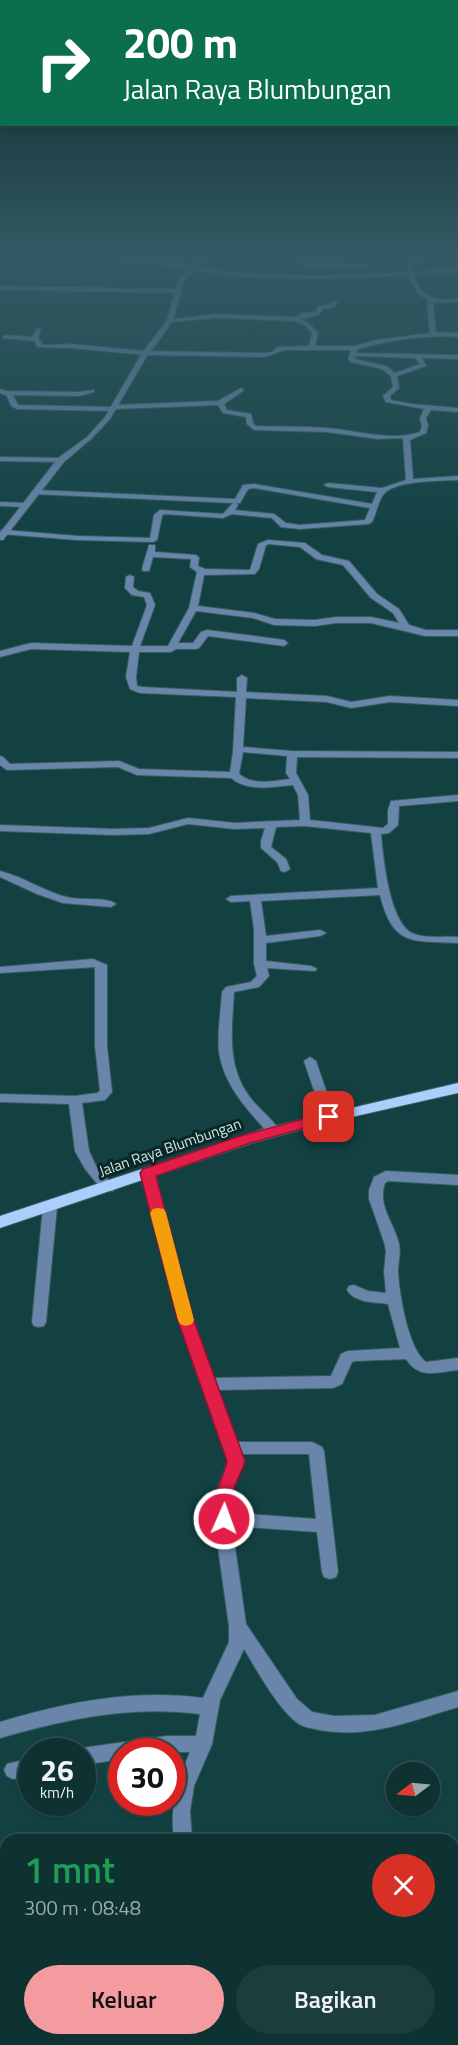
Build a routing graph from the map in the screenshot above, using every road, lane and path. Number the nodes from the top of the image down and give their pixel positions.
1 (139, 351) edge
2 (276, 351) edge
3 (354, 351) edge
4 (359, 351) edge
5 (146, 352) junction
6 (417, 356) junction
7 (458, 357) edge
8 (394, 375) junction
9 (241, 390) dead end
10 (92, 391) dead end
11 (4, 392) edge
12 (220, 403) junction
13 (114, 408) junction
14 (428, 408) junction
15 (458, 410) edge
16 (410, 436) junction
17 (0, 459) edge
18 (61, 460) junction
19 (458, 478) edge
20 (410, 481) junction
21 (328, 485) dead end
22 (381, 490) junction
23 (36, 492) junction
24 (237, 501) junction
25 (0, 504) edge
26 (25, 506) junction
27 (373, 506) junction
28 (230, 512) junction
29 (1, 535) edge
30 (153, 540) junction
31 (150, 554) junction
32 (146, 569) dead end
33 (204, 572) junction
34 (130, 577) dead end
35 (193, 608) junction
36 (406, 627) junction
37 (458, 633) edge
38 (284, 643) dead end
39 (174, 646) junction
40 (135, 649) junction
41 (0, 654) edge
42 (242, 678) dead end
43 (241, 696) junction
44 (458, 703) edge
45 (238, 749) junction
46 (292, 754) junction
47 (458, 755) edge
48 (0, 759) edge
49 (234, 776) junction
50 (295, 782) junction
51 (458, 798) edge
52 (305, 823) junction
53 (272, 824) junction
54 (0, 828) edge
55 (376, 831) junction
56 (285, 868) dead end
57 (0, 874) edge
58 (386, 891) junction
59 (231, 899) dead end
60 (255, 899) junction
61 (111, 904) dead end
62 (320, 933) dead end
63 (259, 940) junction
64 (458, 940) edge
65 (260, 964) junction
66 (310, 969) dead end
67 (0, 970) edge
68 (310, 1061) dead end
69 (458, 1088) edge
70 (0, 1098) edge
71 (75, 1100) junction
72 (329, 1117) junction
73 (274, 1131) junction
74 (148, 1173) junction
75 (458, 1180) edge
76 (108, 1188) junction
77 (50, 1207) junction
78 (0, 1222) edge
79 (354, 1290) dead end
80 (395, 1299) junction
81 (39, 1322) dead end
82 (410, 1353) junction
83 (458, 1364) edge
84 (209, 1384) junction
85 (232, 1448) junction
86 (224, 1519) junction
87 (325, 1526) junction
88 (330, 1572) dead end
89 (238, 1634) junction
90 (458, 1699) edge
91 (210, 1704) junction
92 (0, 1730) edge
93 (202, 1744) junction
94 (96, 1755) edge
95 (183, 1834) edge

1 - 5 street
2 - 5 street
3 - 8 street
4 - 6 street
5 - 13 street
6 - 7 street
6 - 8 street
8 - 14 street
9 - 12 street
10 - 11 street
11 - 13 street
12 - 13 street
12 - 16 street
13 - 18 street
14 - 15 street
14 - 16 street
16 - 20 street
17 - 18 street
18 - 23 street
19 - 20 street
20 - 22 street
21 - 22 street
22 - 27 street
23 - 24 street
23 - 26 street
24 - 27 street
24 - 28 street
25 - 26 street
26 - 29 street
27 - 28 street
28 - 30 street
29 - 30 street
30 - 31 street
31 - 32 street
31 - 33 street
33 - 35 street
33 - 36 street
34 - 40 street
35 - 36 street
35 - 39 street
36 - 37 street
38 - 39 street
39 - 40 street
40 - 41 street
40 - 43 street
42 - 43 street
43 - 44 street
43 - 45 street
45 - 46 street
45 - 49 street
46 - 47 street
46 - 50 street
48 - 49 street
49 - 50 street
50 - 52 street
51 - 55 street
52 - 53 street
52 - 55 street
53 - 54 street
53 - 56 street
55 - 58 street
57 - 61 street
58 - 60 street
58 - 64 street
59 - 60 street
60 - 63 street
62 - 63 street
63 - 65 street
65 - 66 street
65 - 73 street
67 - 71 street
68 - 72 street
69 - 72 main road, Jalan Raya Blumbungan
70 - 71 street
71 - 76 street
72 - 73 main road, Jalan Raya Blumbungan
73 - 74 main road, Jalan Raya Blumbungan
74 - 76 main road, Jalan Raya Blumbungan
74 - 84 street
75 - 80 street
76 - 77 main road, Jalan Raya Blumbungan
77 - 78 main road, Jalan Raya Blumbungan
77 - 81 street
79 - 80 street
80 - 82 street
82 - 83 street
82 - 84 street
84 - 85 street
85 - 86 street
85 - 87 street
86 - 87 street
86 - 89 street
87 - 88 street
89 - 90 street
89 - 91 street
91 - 92 street
91 - 93 street
93 - 94 street
93 - 95 street

